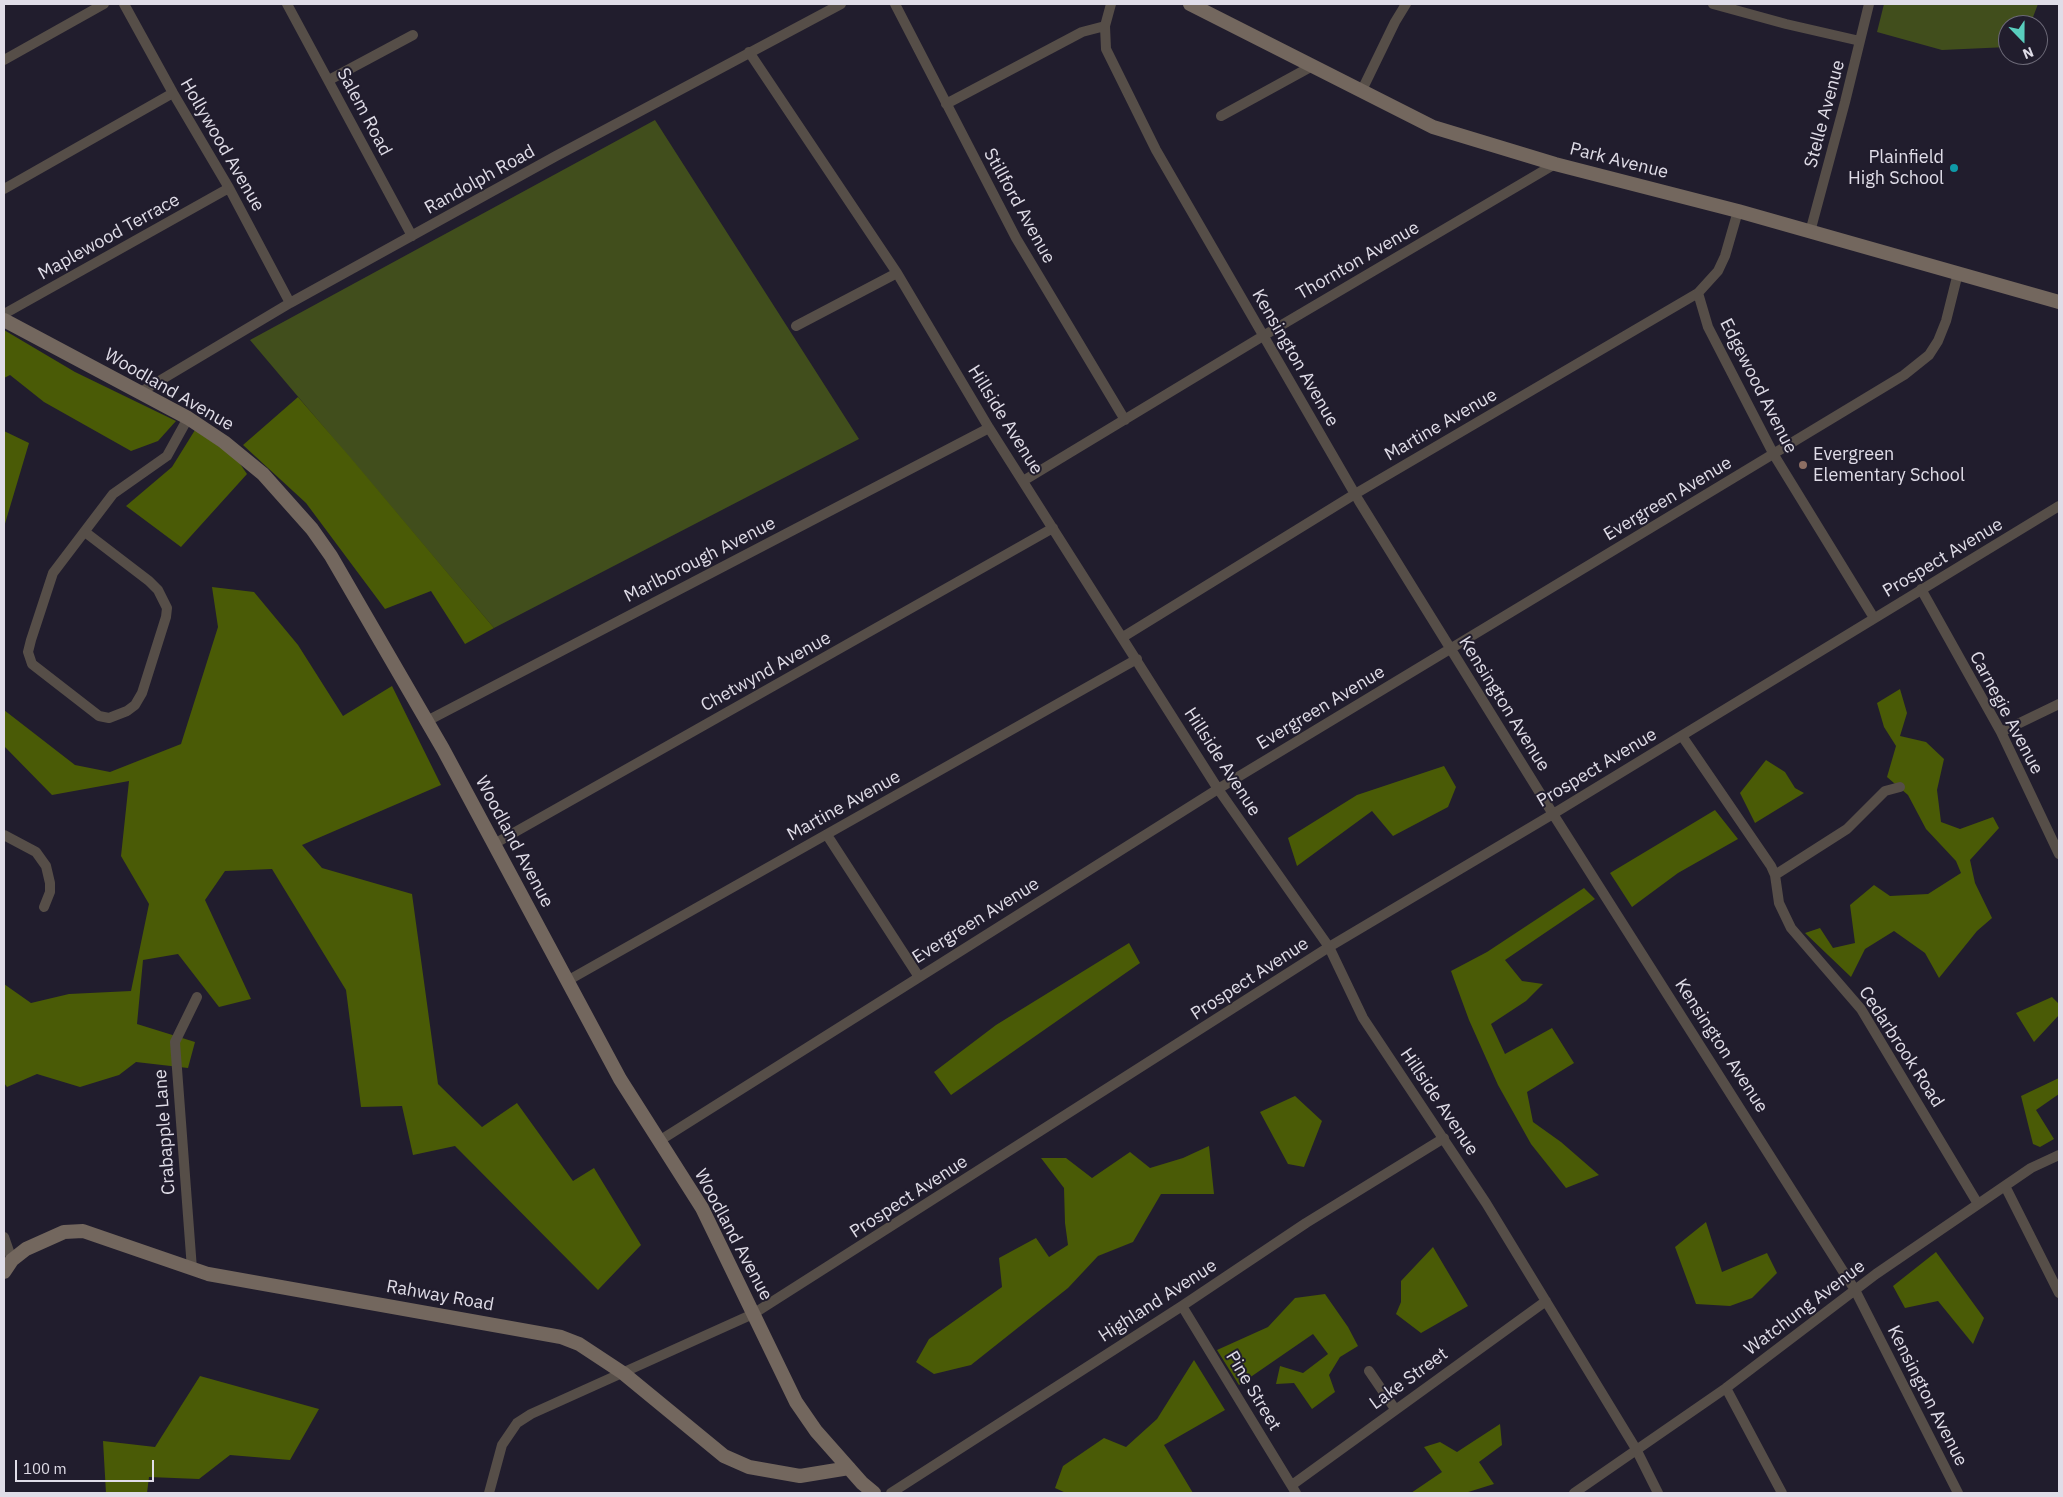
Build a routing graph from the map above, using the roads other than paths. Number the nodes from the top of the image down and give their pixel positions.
1 (104, 4) edge
2 (124, 4) edge
3 (286, 4) edge
4 (842, 4) edge
5 (894, 4) edge
6 (1111, 4) edge
7 (1190, 4) edge
8 (1406, 4) edge
9 (1713, 4) edge
10 (1869, 4) edge
11 (1738, 8) edge
12 (1105, 26) junction
13 (413, 35) dead end
14 (1860, 41) junction
15 (749, 52) junction
16 (4, 60) edge
17 (1314, 65) junction
18 (329, 80) junction
19 (1362, 90) junction
20 (173, 93) junction
21 (946, 104) junction
22 (1222, 116) dead end
23 (1555, 164) junction
24 (4, 188) edge
25 (229, 188) junction
26 (1738, 211) junction
27 (1810, 232) junction
28 (412, 236) junction
29 (1958, 273) junction
30 (897, 274) junction
31 (1698, 292) junction
32 (2059, 302) edge
33 (290, 303) junction
34 (4, 314) edge
35 (4, 320) edge
36 (796, 326) dead end
37 (1264, 336) junction
38 (139, 393) junction
39 (188, 418) junction
40 (1125, 420) junction
41 (989, 428) junction
42 (1774, 455) junction
43 (1024, 481) junction
44 (1355, 494) junction
45 (2059, 506) edge
46 (1053, 528) junction
47 (85, 532) junction
48 (1921, 590) junction
49 (1874, 618) junction
50 (1123, 637) junction
51 (1451, 649) junction
52 (1137, 660) junction
53 (2059, 704) edge
54 (427, 720) junction
55 (2001, 732) junction
56 (1682, 736) junction
57 (1900, 787) dead end
58 (1218, 789) junction
59 (1553, 814) junction
60 (4, 835) edge
61 (827, 835) junction
62 (494, 844) junction
63 (2059, 854) edge
64 (1775, 875) junction
65 (44, 907) dead end
66 (1329, 947) junction
67 (919, 977) junction
68 (567, 982) junction
69 (196, 997) dead end
70 (1444, 1138) junction
71 (659, 1141) junction
72 (2059, 1155) edge
73 (2005, 1186) junction
74 (1978, 1204) junction
75 (4, 1237) edge
76 (12, 1260) junction
77 (192, 1269) junction
78 (4, 1272) edge
79 (1855, 1290) junction
80 (2059, 1293) edge
81 (1546, 1302) junction
82 (1182, 1306) junction
83 (753, 1314) junction
84 (1369, 1370) dead end
85 (623, 1373) junction
86 (1726, 1388) junction
87 (1395, 1409) junction
88 (1636, 1449) junction
89 (849, 1468) junction
90 (1294, 1489) edge
91 (489, 1493) edge
92 (874, 1493) edge
93 (890, 1493) edge
94 (1574, 1493) edge
95 (1658, 1493) edge
96 (1782, 1493) edge
97 (1958, 1493) edge

1 - 16 street
2 - 20 street, Hollywood Avenue
3 - 18 street, Salem Road
4 - 15 street, Randolph Road
5 - 21 street, Stillford Avenue
6 - 12 street
7 - 17 street, Park Avenue
8 - 19 street
9 - 11 street
10 - 14 street, Stelle Avenue
11 - 14 street
12 - 21 street
12 - 37 street, Kensington Avenue
13 - 18 street
14 - 27 street, Stelle Avenue
15 - 28 street, Randolph Road
15 - 30 street, Hillside Avenue
17 - 19 street, Park Avenue
17 - 22 street
18 - 28 street, Salem Road
19 - 23 street, Park Avenue
20 - 24 street
20 - 25 street, Hollywood Avenue
21 - 40 street, Stillford Avenue
23 - 26 street, Park Avenue
23 - 37 street, Thornton Avenue
25 - 33 street, Hollywood Avenue
25 - 34 street, Maplewood Terrace
26 - 27 street, Park Avenue
26 - 31 street, Martine Avenue
27 - 29 street, Park Avenue
28 - 33 street, Randolph Road
29 - 32 street, Park Avenue
29 - 42 street, Evergreen Avenue
30 - 36 street
30 - 41 street, Hillside Avenue
31 - 42 street, Edgewood Avenue
31 - 44 street, Martine Avenue
33 - 38 street, Randolph Road
35 - 38 street, Woodland Avenue
37 - 40 street, Thornton Avenue
37 - 44 street, Kensington Avenue
38 - 39 street, Woodland Avenue
39 - 47 street
39 - 54 street, Woodland Avenue
40 - 43 street, Thornton Avenue
41 - 43 street, Hillside Avenue
41 - 54 street, Marlborough Avenue
42 - 49 street, Edgewood Avenue
42 - 51 street, Evergreen Avenue
43 - 46 street, Hillside Avenue
44 - 50 street, Martine Avenue
44 - 51 street, Kensington Avenue
45 - 48 street, Prospect Avenue
46 - 50 street, Hillside Avenue
46 - 62 street, Chetwynd Avenue
47 - 47 street
48 - 49 street, Prospect Avenue
48 - 55 street, Carnegie Avenue
49 - 56 street, Prospect Avenue
50 - 52 street, Hillside Avenue
51 - 58 street, Evergreen Avenue
51 - 59 street, Kensington Avenue
52 - 58 street, Hillside Avenue
52 - 61 street, Martine Avenue
53 - 55 street
54 - 62 street, Woodland Avenue
55 - 63 street, Carnegie Avenue
56 - 59 street, Prospect Avenue
56 - 64 street, Cedarbrook Road
57 - 64 street
58 - 66 street, Hillside Avenue
58 - 67 street, Evergreen Avenue
59 - 66 street, Prospect Avenue
59 - 79 street, Kensington Avenue
60 - 65 street
61 - 67 street
61 - 68 street, Martine Avenue
62 - 68 street, Woodland Avenue
64 - 74 street, Cedarbrook Road
66 - 70 street, Hillside Avenue
66 - 83 street, Prospect Avenue
67 - 71 street, Evergreen Avenue
68 - 71 street, Woodland Avenue
69 - 77 street, Crabapple Lane
70 - 81 street, Hillside Avenue
70 - 82 street, Highland Avenue
71 - 83 street, Woodland Avenue
72 - 73 street, Watchung Avenue
73 - 74 street, Watchung Avenue
73 - 80 street
74 - 79 street, Watchung Avenue
75 - 76 street
76 - 77 street, Rahway Road
76 - 78 street, Rahway Road
77 - 85 street, Rahway Road
79 - 86 street, Watchung Avenue
79 - 97 street, Kensington Avenue
81 - 87 street, Lake Street
81 - 88 street, Hillside Avenue
82 - 90 street, Pine Street
82 - 93 street, Highland Avenue
83 - 85 street, Prospect Avenue
83 - 89 street, Woodland Avenue
84 - 87 street
85 - 89 street, Rahway Road
85 - 91 street, Prospect Avenue
86 - 88 street, Watchung Avenue
86 - 96 street
87 - 90 street, Lake Street
88 - 94 street, Watchung Avenue
88 - 95 street, Hillside Avenue
89 - 92 street, Woodland Avenue

